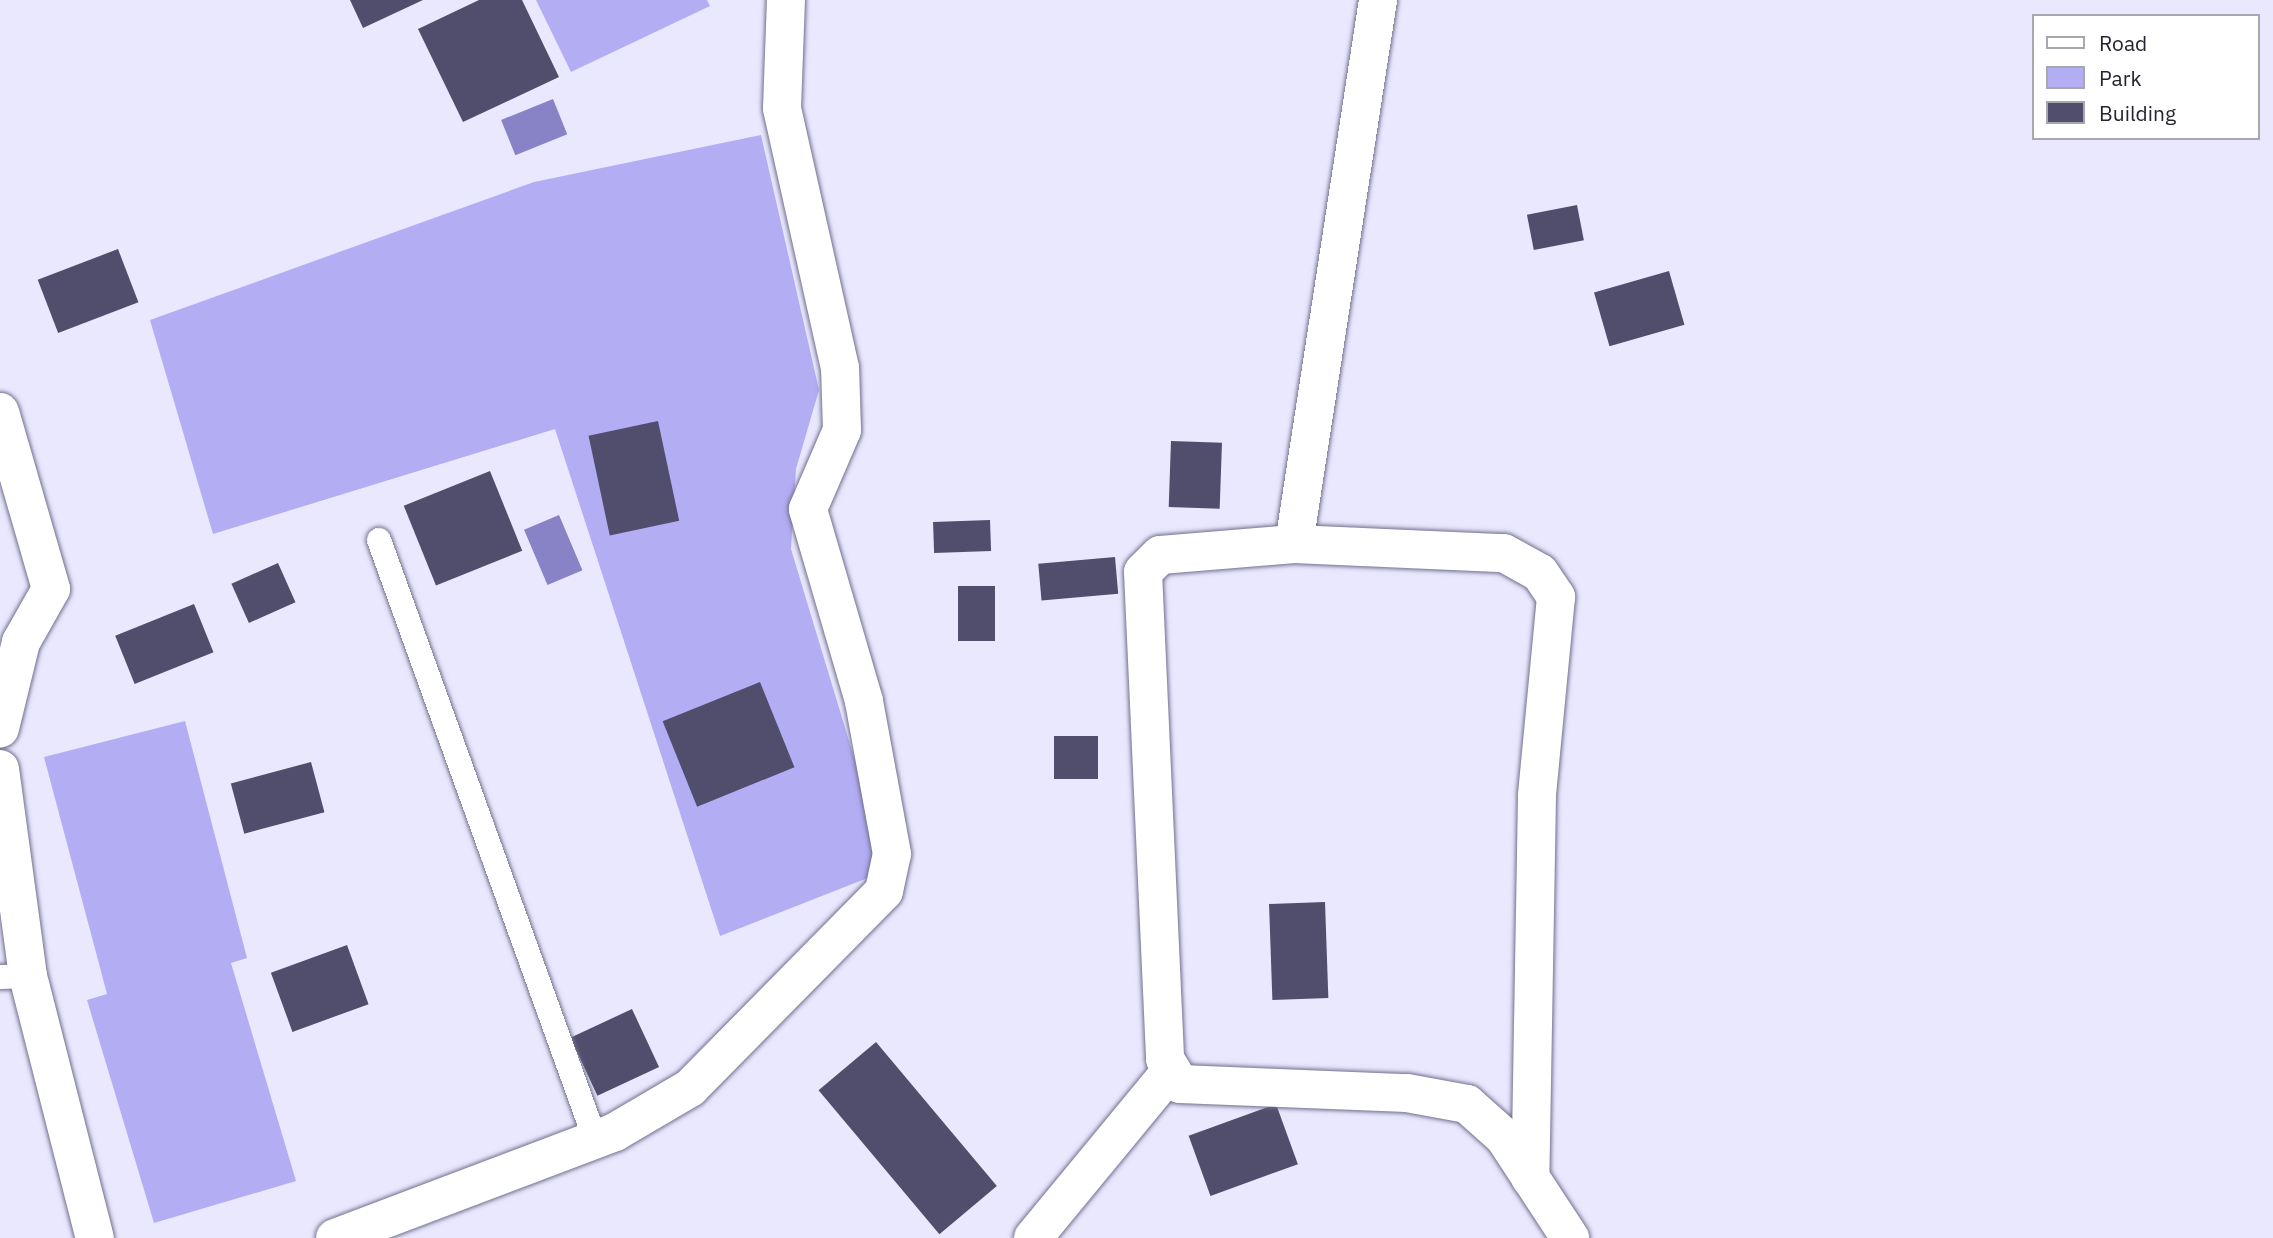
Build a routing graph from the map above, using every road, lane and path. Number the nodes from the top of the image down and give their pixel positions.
1 (786, 0) edge
2 (1378, 0) edge
3 (0, 412) edge
4 (379, 540) dead end
5 (1294, 544) junction
6 (0, 728) edge
7 (0, 769) edge
8 (14, 977) edge
9 (1169, 1073) junction
10 (595, 1139) junction
11 (1530, 1178) junction
12 (95, 1238) edge
13 (335, 1238) edge
14 (1032, 1238) edge
15 (1570, 1238) edge

1 - 10 street
2 - 5 street
3 - 6 street
4 - 10 lane
5 - 9 street
5 - 11 street
7 - 8 street
8 - 12 street
9 - 11 street
9 - 14 street
10 - 13 street
11 - 15 street

